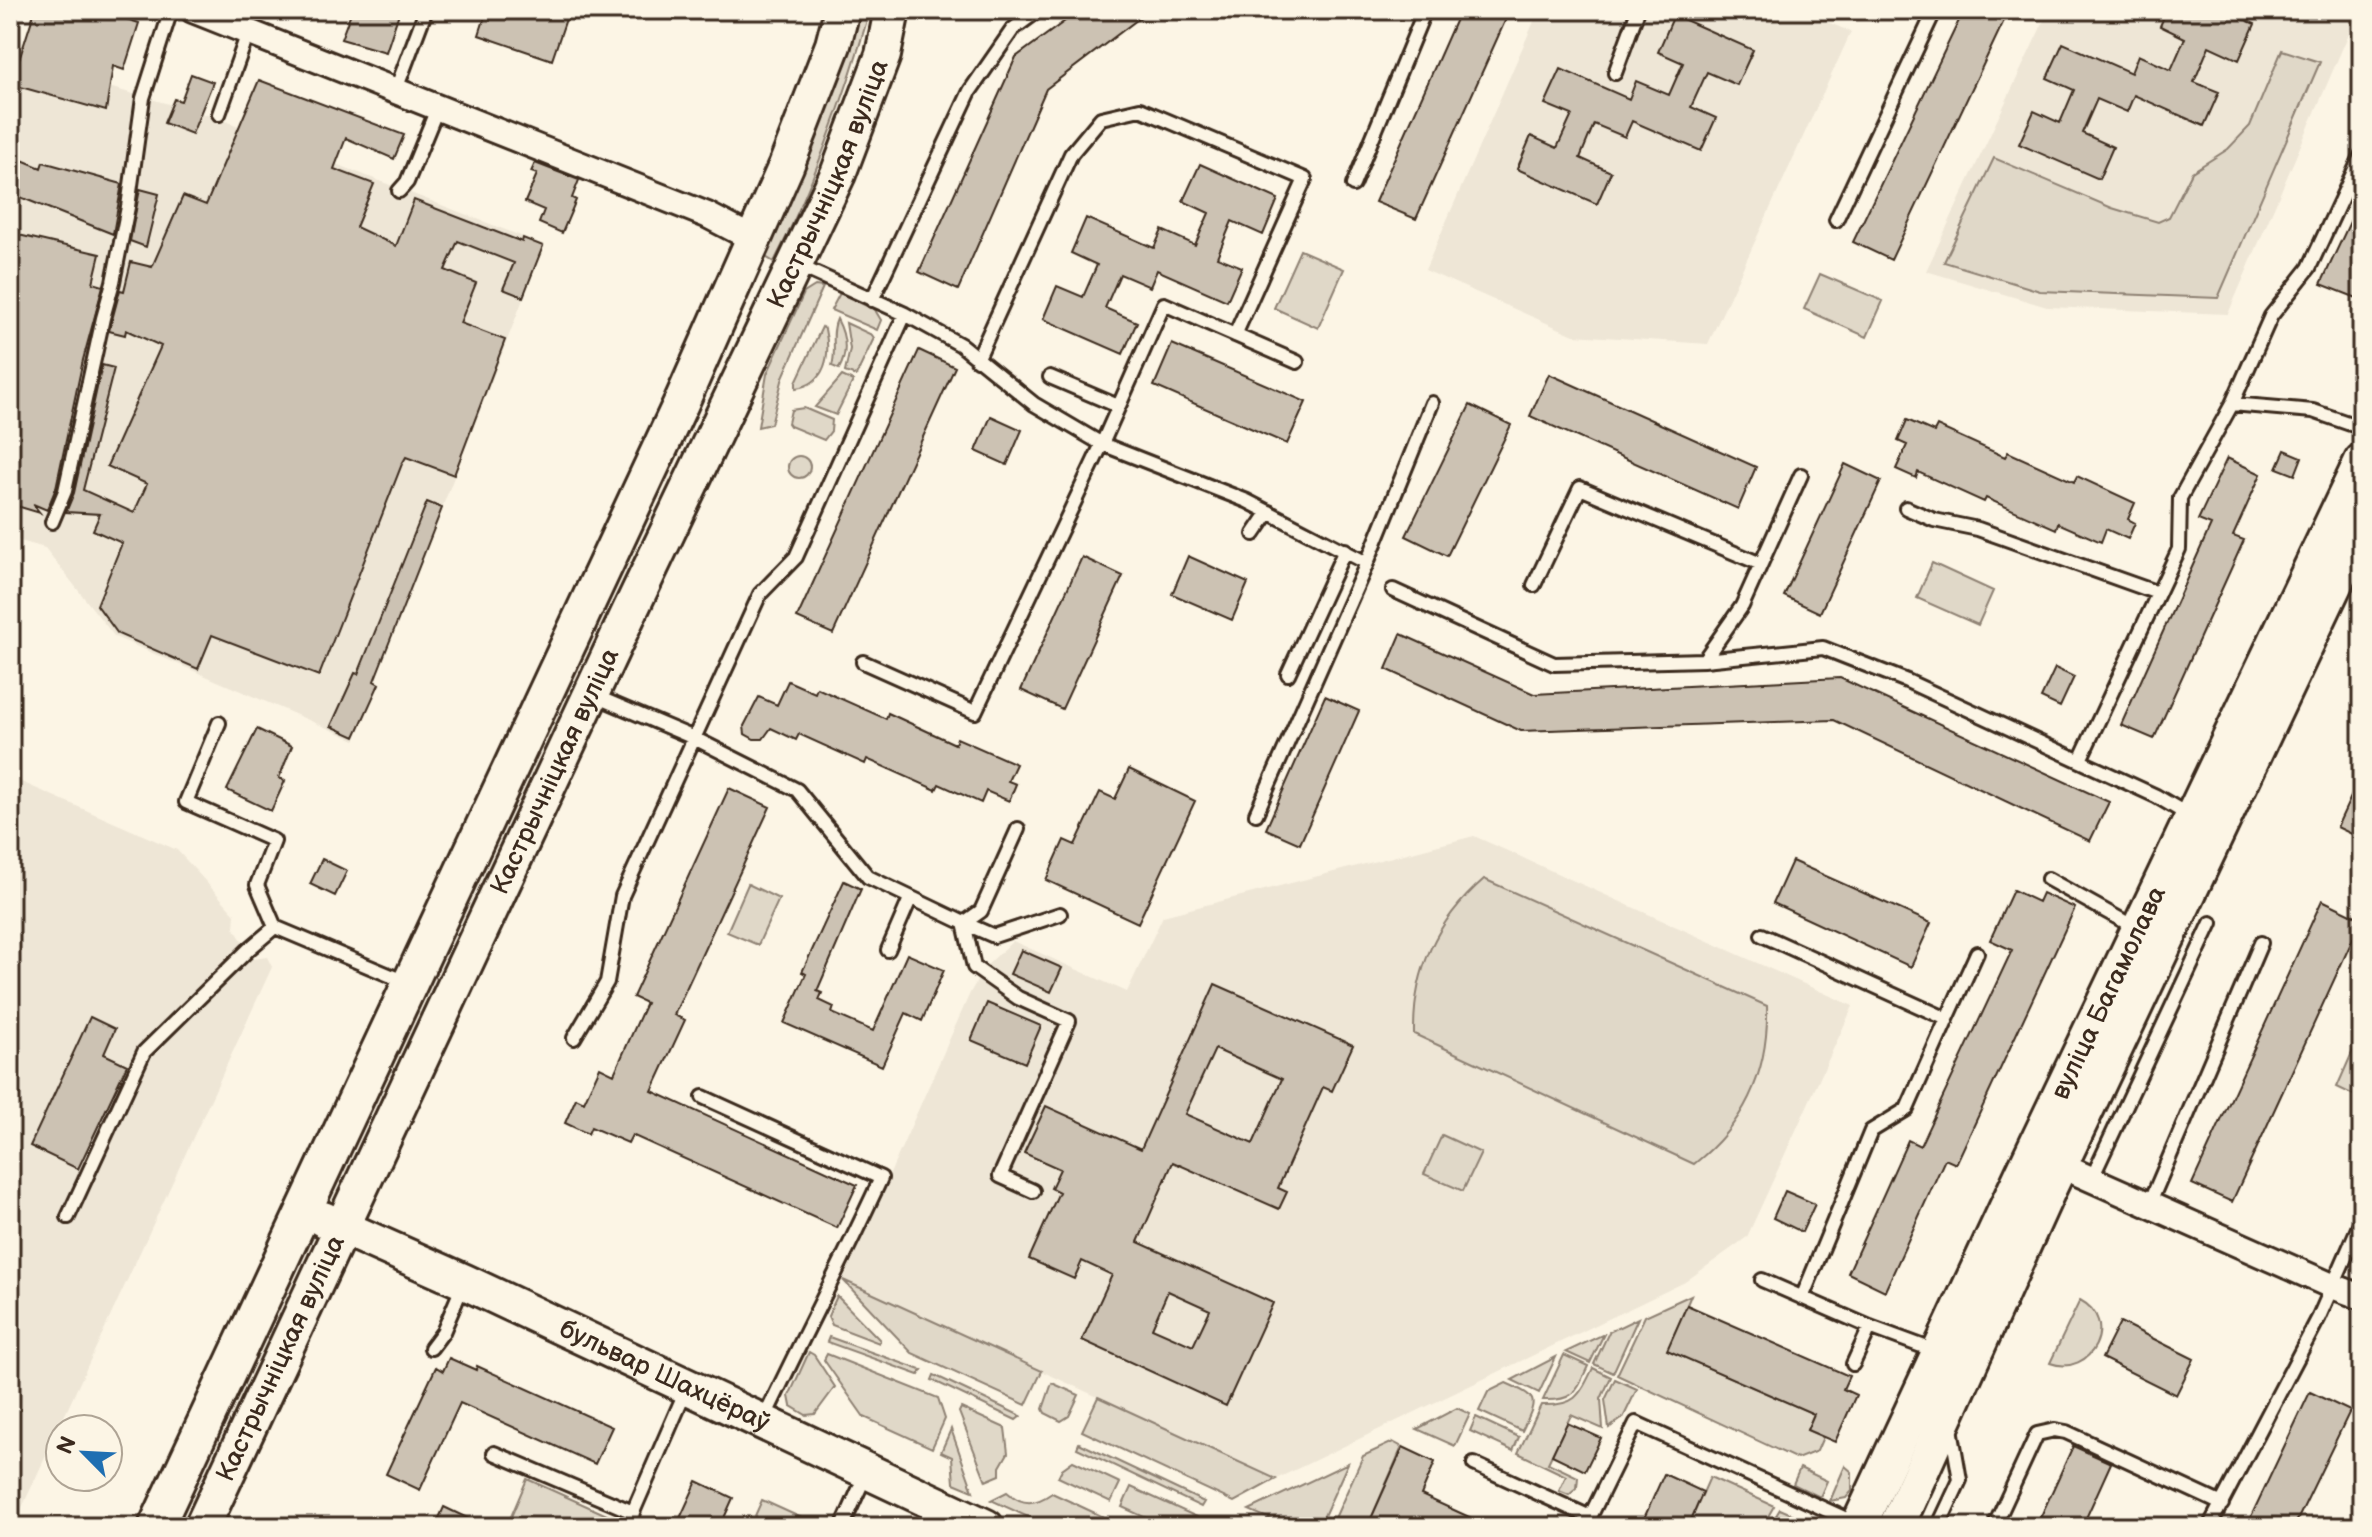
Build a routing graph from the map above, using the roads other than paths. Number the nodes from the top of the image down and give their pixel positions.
1 (171, 10) edge
2 (193, 10) edge
3 (426, 10) edge
4 (842, 10) edge
5 (892, 10) edge
6 (1039, 10) edge
7 (1425, 10) edge
8 (1638, 10) edge
9 (1935, 10) edge
10 (248, 33) junction
11 (1615, 73) dead end
12 (395, 92) junction
13 (437, 109) junction
14 (219, 114) dead end
15 (2362, 154) edge
16 (1353, 185) dead end
17 (399, 191) dead end
18 (1836, 220) dead end
19 (753, 239) junction
20 (797, 265) junction
21 (872, 300) junction
22 (905, 314) junction
23 (1235, 335) junction
24 (977, 360) junction
25 (1297, 362) dead end
26 (1050, 377) dead end
27 (1432, 403) dead end
28 (2232, 404) junction
29 (1118, 406) junction
30 (2362, 428) edge
31 (1102, 444) junction
32 (2362, 461) edge
33 (1801, 475) dead end
34 (1906, 508) dead end
35 (1269, 512) junction
36 (52, 522) dead end
37 (2362, 526) edge
38 (1254, 534) dead end
39 (1345, 550) junction
40 (1367, 563) junction
41 (1761, 564) junction
42 (1534, 585) dead end
43 (1393, 590) dead end
44 (2158, 593) junction
45 (1704, 660) junction
46 (863, 662) dead end
47 (1288, 674) dead end
48 (592, 695) junction
49 (219, 723) dead end
50 (694, 738) junction
51 (2080, 760) junction
52 (1256, 814) dead end
53 (2205, 823) junction
54 (1018, 829) dead end
55 (2048, 879) dead end
56 (910, 899) junction
57 (1060, 914) dead end
58 (964, 923) junction
59 (2211, 923) dead end
60 (275, 927) junction
61 (2139, 929) junction
62 (1762, 935) dead end
63 (2261, 943) dead end
64 (888, 950) dead end
65 (1977, 953) dead end
66 (408, 983) junction
67 (1947, 1019) junction
68 (574, 1038) dead end
69 (703, 1097) dead end
70 (2062, 1165) junction
71 (1033, 1191) dead end
72 (2149, 1205) junction
73 (303, 1211) junction
74 (68, 1217) dead end
75 (2362, 1219) edge
76 (342, 1227) junction
77 (1762, 1280) dead end
78 (465, 1282) junction
79 (2332, 1286) junction
80 (2362, 1297) edge
81 (1802, 1298) junction
82 (1870, 1327) junction
83 (431, 1348) dead end
84 (1938, 1352) junction
85 (1853, 1364) dead end
86 (688, 1387) junction
87 (1948, 1413) junction
88 (763, 1422) junction
89 (494, 1453) dead end
90 (1474, 1464) dead end
91 (867, 1471) junction
92 (2222, 1504) junction
93 (633, 1512) junction
94 (1858, 1526) edge
95 (156, 1527) edge
96 (202, 1527) edge
97 (630, 1527) edge
98 (842, 1527) edge
99 (986, 1527) edge
100 (1896, 1527) edge
101 (1938, 1527) edge
102 (1994, 1527) edge
103 (2209, 1527) edge

1 - 36 lane
2 - 10 street, Кастрычніцкая вуліца
3 - 12 lane
4 - 19 main road, Кастрычніцкая вуліца
5 - 20 main road, Кастрычніцкая вуліца
6 - 21 lane
7 - 16 lane
8 - 11 lane
9 - 18 lane
10 - 12 street, Кастрычніцкая вуліца
10 - 14 lane
12 - 13 street, Кастрычніцкая вуліца
13 - 17 lane
13 - 19 street, Кастрычніцкая вуліца
15 - 28 lane
19 - 66 main road, Кастрычніцкая вуліца
20 - 21 lane
20 - 48 main road, Кастрычніцкая вуліца
21 - 22 lane
22 - 24 lane
22 - 50 lane
23 - 24 lane
23 - 25 lane
23 - 29 lane
24 - 31 lane
26 - 29 lane
27 - 40 lane
28 - 30 lane
28 - 44 lane
29 - 31 lane
31 - 35 lane
31 - 46 lane
32 - 53 main road, вуліца Багамолава
33 - 41 lane
34 - 44 lane
35 - 38 lane
35 - 39 lane
37 - 53 main road, вуліца Багамолава
39 - 40 lane
39 - 47 lane
40 - 52 lane
41 - 42 lane
41 - 45 lane
43 - 45 lane
44 - 51 lane
45 - 51 lane
48 - 50 lane
48 - 76 main road, Кастрычніцкая вуліца
49 - 60 lane
50 - 56 lane
50 - 68 lane
51 - 53 lane
53 - 61 main road, вуліца Багамолава
53 - 70 main road, вуліца Багамолава
54 - 58 lane
55 - 61 lane
56 - 58 lane
56 - 64 lane
57 - 58 lane
58 - 71 lane
59 - 70 lane
60 - 66 lane
60 - 74 lane
61 - 70 main road, вуліца Багамолава
62 - 67 lane
63 - 72 lane
65 - 67 lane
66 - 73 main road, Кастрычніцкая вуліца
67 - 81 lane
69 - 88 lane
70 - 72 street
70 - 84 main road, вуліца Багамолава
70 - 87 main road, вуліца Багамолава
72 - 79 street
73 - 76 main road, бульвар Шахцёраў
73 - 95 main road, Кастрычніцкая вуліца
75 - 79 lane
76 - 78 main road, бульвар Шахцёраў
76 - 96 main road, Кастрычніцкая вуліца
77 - 81 lane
78 - 83 lane
78 - 86 main road, бульвар Шахцёраў
79 - 80 street
79 - 92 lane
81 - 82 lane
82 - 84 lane
82 - 85 lane
84 - 94 main road, вуліца Багамолава
86 - 88 main road, бульвар Шахцёраў
86 - 93 lane
87 - 100 main road, вуліца Багамолава
87 - 101 lane
88 - 91 main road, бульвар Шахцёраў
89 - 93 lane
90 - 94 lane
91 - 98 lane
91 - 99 main road, бульвар Шахцёраў
92 - 102 lane
92 - 103 lane
93 - 97 lane

